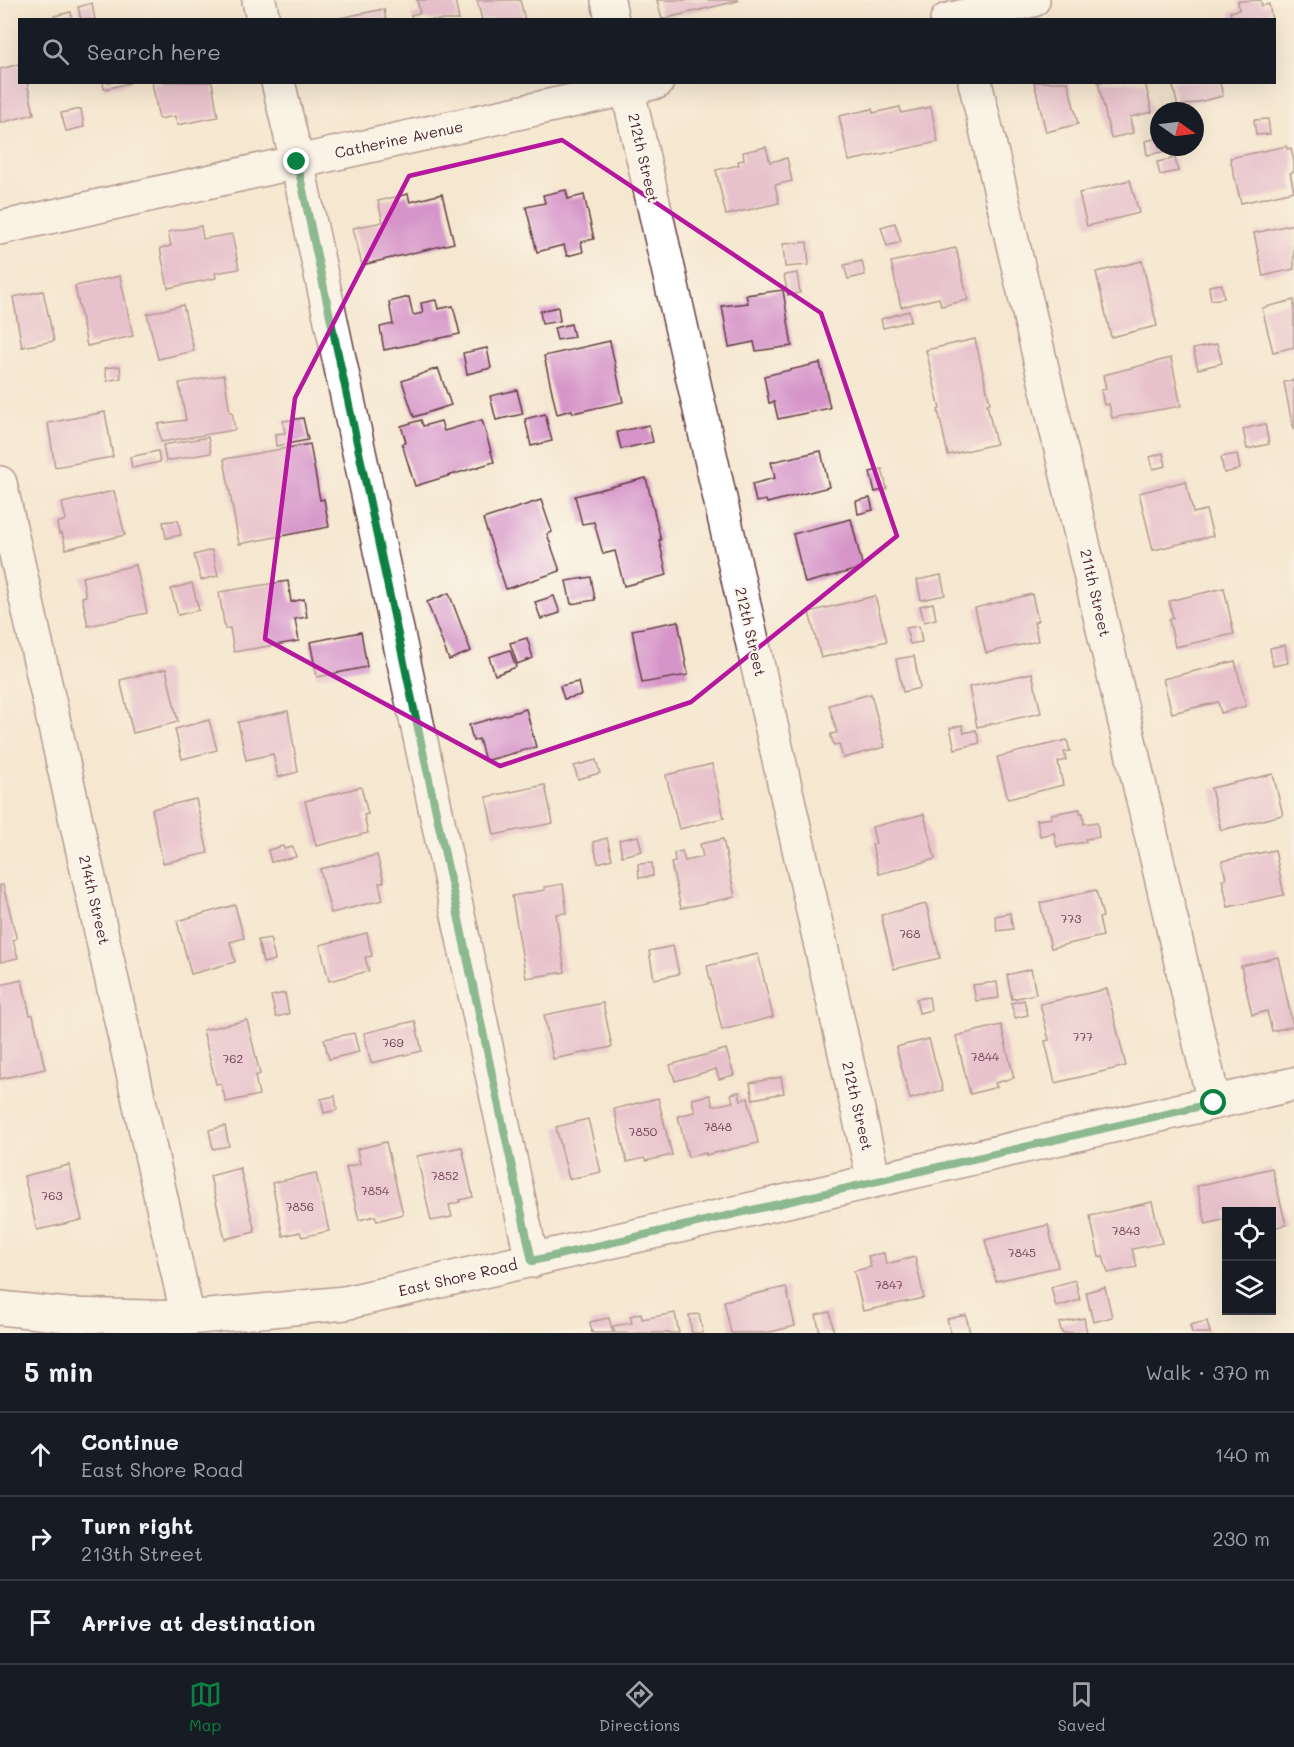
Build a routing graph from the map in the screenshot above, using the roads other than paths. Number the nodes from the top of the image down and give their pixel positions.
1 (259, 0) edge
2 (608, 0) edge
3 (1033, 0) edge
4 (956, 14) edge
5 (263, 18) edge
6 (612, 18) edge
7 (278, 84) edge
8 (975, 84) edge
9 (637, 85) edge
10 (297, 162) junction
11 (0, 228) edge
12 (0, 483) edge
13 (1294, 1084) edge
14 (1214, 1103) junction
15 (874, 1181) junction
16 (532, 1261) junction
17 (0, 1308) edge
18 (188, 1318) junction

1 - 5 street
2 - 6 street
3 - 4 street
7 - 10 street
8 - 14 street, 211th Street
9 - 10 street, Catherine Avenue
9 - 15 street, 212th Street
10 - 11 street, Catherine Avenue
10 - 16 street
12 - 18 street, 214th Street
13 - 14 street, East Shore Road
14 - 15 street, East Shore Road
15 - 16 street, East Shore Road
16 - 18 street, East Shore Road
17 - 18 street, East Shore Road

